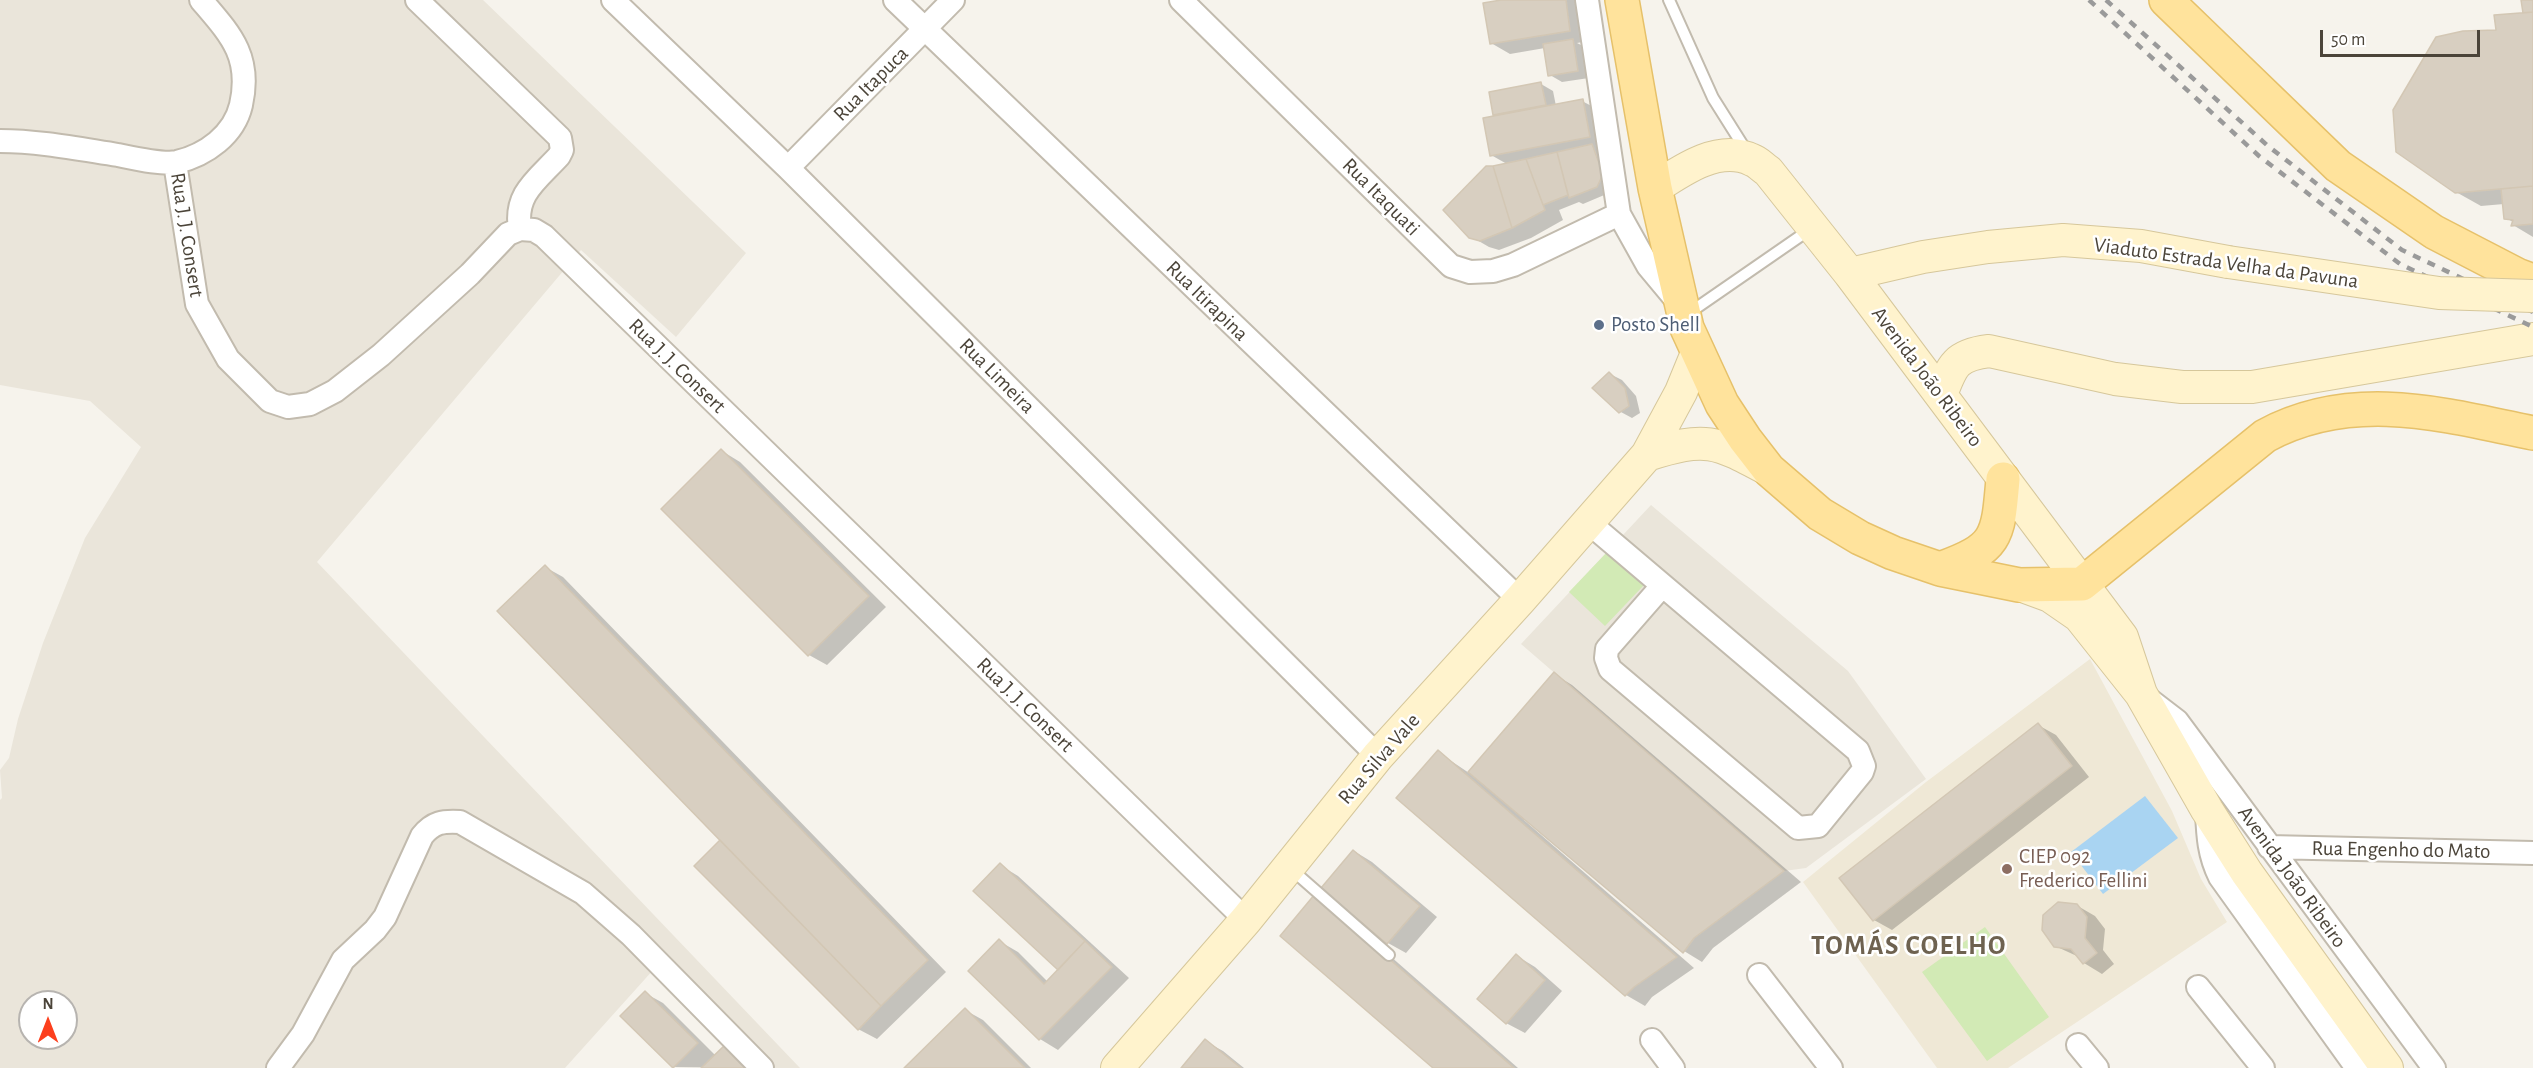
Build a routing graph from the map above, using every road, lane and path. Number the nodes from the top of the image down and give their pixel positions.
1 (201, 0) edge
2 (417, 0) edge
3 (613, 0) edge
4 (895, 0) edge
5 (953, 0) edge
6 (1181, 0) edge
7 (1587, 0) edge
8 (1622, 0) edge
9 (1669, 0) edge
10 (2166, 0) edge
11 (924, 29) junction
12 (0, 141) edge
13 (1752, 159) junction
14 (175, 163) junction
15 (788, 168) junction
16 (1655, 188) junction
17 (1619, 214) junction
18 (1812, 228) junction
19 (520, 229) junction
20 (1850, 274) junction
21 (2533, 281) edge
22 (2533, 296) edge
23 (1682, 311) junction
24 (2533, 339) edge
25 (1697, 353) junction
26 (1941, 395) junction
27 (2533, 433) edge
28 (1647, 454) junction
29 (1769, 470) junction
30 (2003, 479) junction
31 (1588, 522) junction
32 (1940, 569) junction
33 (2082, 584) junction
34 (2020, 585) junction
35 (1662, 586) junction
36 (1520, 600) junction
37 (2141, 694) junction
38 (1378, 756) junction
39 (2207, 810) junction
40 (2269, 847) junction
41 (2533, 853) edge
42 (1289, 867) junction
43 (1246, 920) junction
44 (1389, 955) dead end
45 (1759, 975) dead end
46 (2198, 987) dead end
47 (1652, 1040) dead end
48 (2078, 1045) dead end
49 (278, 1068) edge
50 (762, 1068) edge
51 (1117, 1068) edge
52 (1673, 1068) edge
53 (1831, 1068) edge
54 (2097, 1068) edge
55 (2264, 1068) edge
56 (2357, 1068) edge
57 (2387, 1068) edge
58 (2434, 1068) edge

1 - 14 street
2 - 19 street
3 - 15 street, Rua Limeira
4 - 11 street, Rua Itirapina
5 - 11 street, Rua Itapuca
6 - 17 street, Rua Itaquati
7 - 17 street
8 - 16 main road
9 - 13 lane
10 - 21 main road
11 - 15 street, Rua Itapuca
11 - 36 street, Rua Itirapina
12 - 14 street
13 - 16 main road
13 - 18 main road, Avenida João Ribeiro
14 - 19 street, Rua J. J. Consert
15 - 38 street, Rua Limeira
16 - 23 main road
17 - 23 street
18 - 20 main road, Avenida João Ribeiro
18 - 23 lane
19 - 43 street, Rua J. J. Consert
20 - 22 main road, Viaduto Estrada Velha da Pavuna, bridge
20 - 26 main road, Avenida João Ribeiro
23 - 25 main road
24 - 26 main road
25 - 28 main road, Rua Silva Vale
25 - 29 main road
26 - 30 main road, Avenida João Ribeiro
27 - 33 main road
28 - 29 main road
28 - 31 main road, Rua Silva Vale
29 - 32 main road
30 - 32 main road
30 - 33 main road, Avenida João Ribeiro
31 - 35 street
31 - 36 main road, Rua Silva Vale
32 - 34 main road
33 - 34 main road
33 - 37 main road, Avenida João Ribeiro
34 - 37 main road, Avenida João Ribeiro
35 - 35 street
36 - 38 main road, Rua Silva Vale
37 - 39 main road, Avenida João Ribeiro
37 - 40 street, Avenida João Ribeiro
38 - 42 main road, Rua Silva Vale
39 - 56 street
39 - 57 main road, Avenida João Ribeiro
40 - 41 street, Rua Engenho do Mato
40 - 58 street, Avenida João Ribeiro
42 - 43 main road, Rua Silva Vale
42 - 44 lane
43 - 51 main road, Rua Silva Vale
45 - 53 street
46 - 55 street
47 - 52 street
48 - 54 street
49 - 50 street

